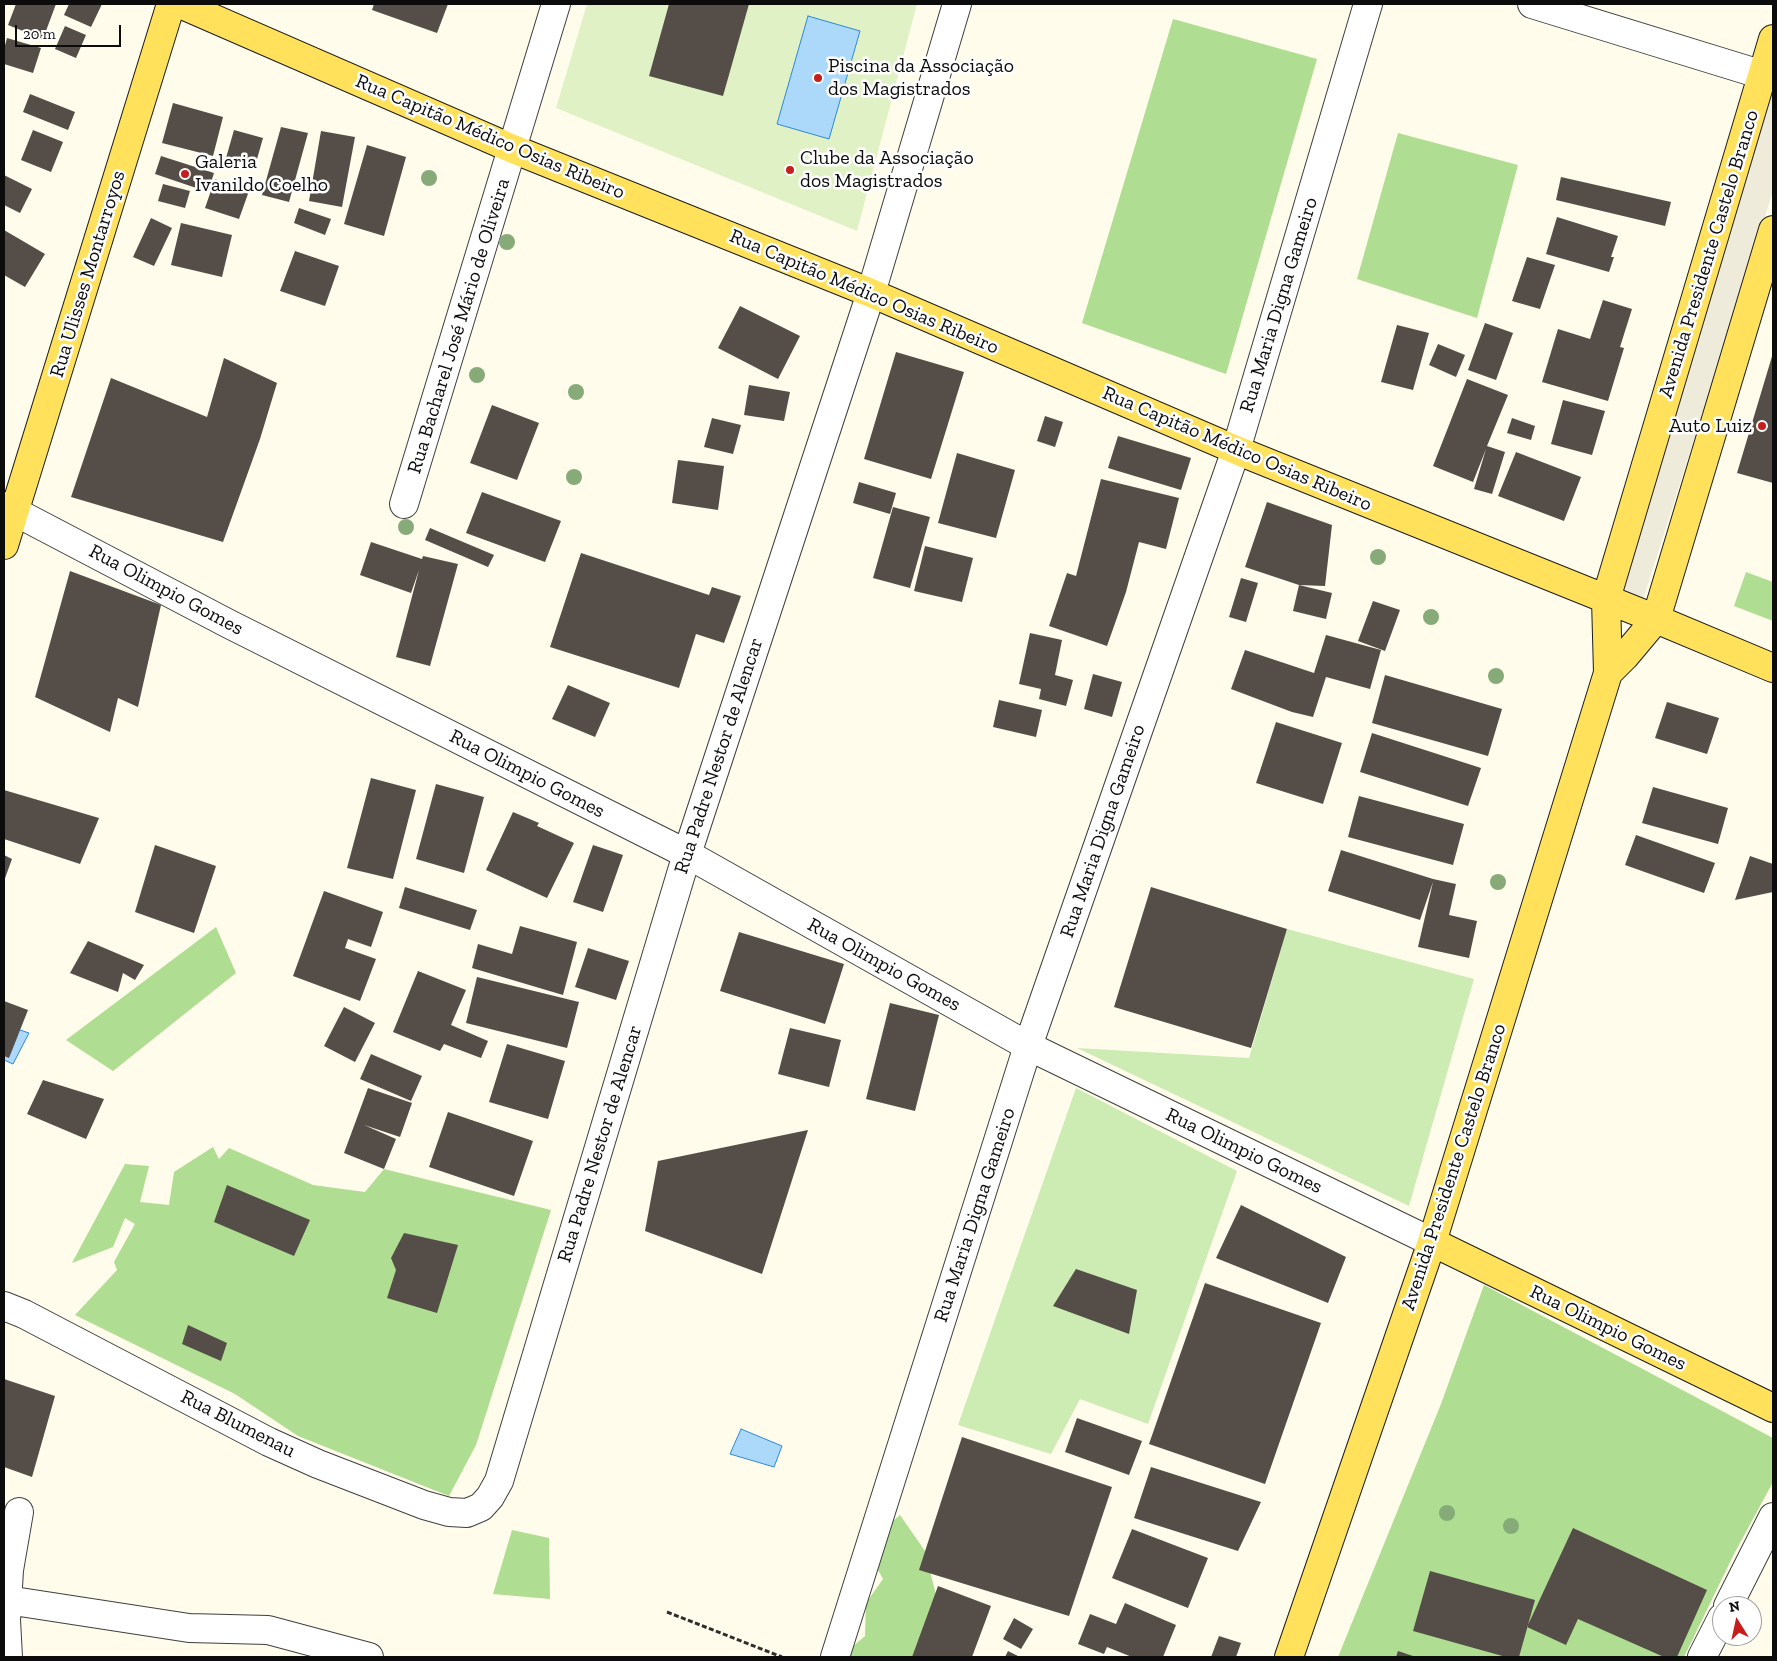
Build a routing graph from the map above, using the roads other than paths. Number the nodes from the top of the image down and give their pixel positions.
1 (171, 4) edge
2 (180, 4) edge
3 (556, 4) edge
4 (958, 4) edge
5 (1368, 4) edge
6 (1532, 4) edge
7 (1773, 39) edge
8 (1763, 75) junction
9 (513, 149) junction
10 (1773, 230) edge
11 (871, 293) junction
12 (1236, 450) junction
13 (404, 504) dead end
14 (9, 508) edge
15 (4, 545) edge
16 (1617, 560) junction
17 (1549, 576) junction
18 (1606, 599) junction
19 (1656, 618) junction
20 (1773, 668) edge
21 (1608, 673) junction
22 (687, 854) junction
23 (1028, 1046) junction
24 (1432, 1242) junction
25 (4, 1306) edge
26 (1773, 1408) edge
27 (481, 1507) joint
28 (19, 1512) dead end
29 (1773, 1517) edge
30 (1733, 1596) edge
31 (7, 1600) junction
32 (1712, 1638) edge
33 (8, 1657) edge
34 (369, 1657) edge
35 (835, 1657) edge
36 (1289, 1657) edge
37 (1702, 1657) edge

1 - 14 main road, Rua Ulisses Montarroyos
2 - 9 main road, Rua Capitão Médico Osias Ribeiro
3 - 9 street, Rua Bacharel José Mário de Oliveira
4 - 11 street, Rua Padre Nestor de Alencar
5 - 12 street, Rua Maria Digna Gameiro
6 - 8 street
7 - 8 main road, Avenida Presidente Castelo Branco
8 - 16 main road, Avenida Presidente Castelo Branco
9 - 11 main road, Rua Capitão Médico Osias Ribeiro
9 - 13 street, Rua Bacharel José Mário de Oliveira
10 - 19 main road, Avenida Presidente Castelo Branco
11 - 12 main road, Rua Capitão Médico Osias Ribeiro
11 - 22 street, Rua Padre Nestor de Alencar
12 - 17 main road, Rua Capitão Médico Osias Ribeiro
12 - 23 street, Rua Maria Digna Gameiro
14 - 15 main road, Rua Ulisses Montarroyos
14 - 22 street, Rua Olimpio Gomes
16 - 17 main road, Rua Capitão Médico Osias Ribeiro
16 - 18 main road, Avenida Presidente Castelo Branco
17 - 18 main road, Rua Capitão Médico Osias Ribeiro
18 - 19 main road, Rua Capitão Médico Osias Ribeiro
18 - 21 main road, Avenida Presidente Castelo Branco
19 - 20 main road, Rua Capitão Médico Osias Ribeiro
19 - 21 main road, Avenida Presidente Castelo Branco
21 - 24 main road, Avenida Presidente Castelo Branco
22 - 23 street, Rua Olimpio Gomes
22 - 27 street, Rua Padre Nestor de Alencar
23 - 24 street, Rua Olimpio Gomes
23 - 35 street, Rua Maria Digna Gameiro
24 - 26 main road, Rua Olimpio Gomes
24 - 36 main road, Avenida Presidente Castelo Branco
25 - 27 street, Rua Blumenau
28 - 31 street
29 - 30 street
31 - 33 street
31 - 34 street
32 - 37 street

